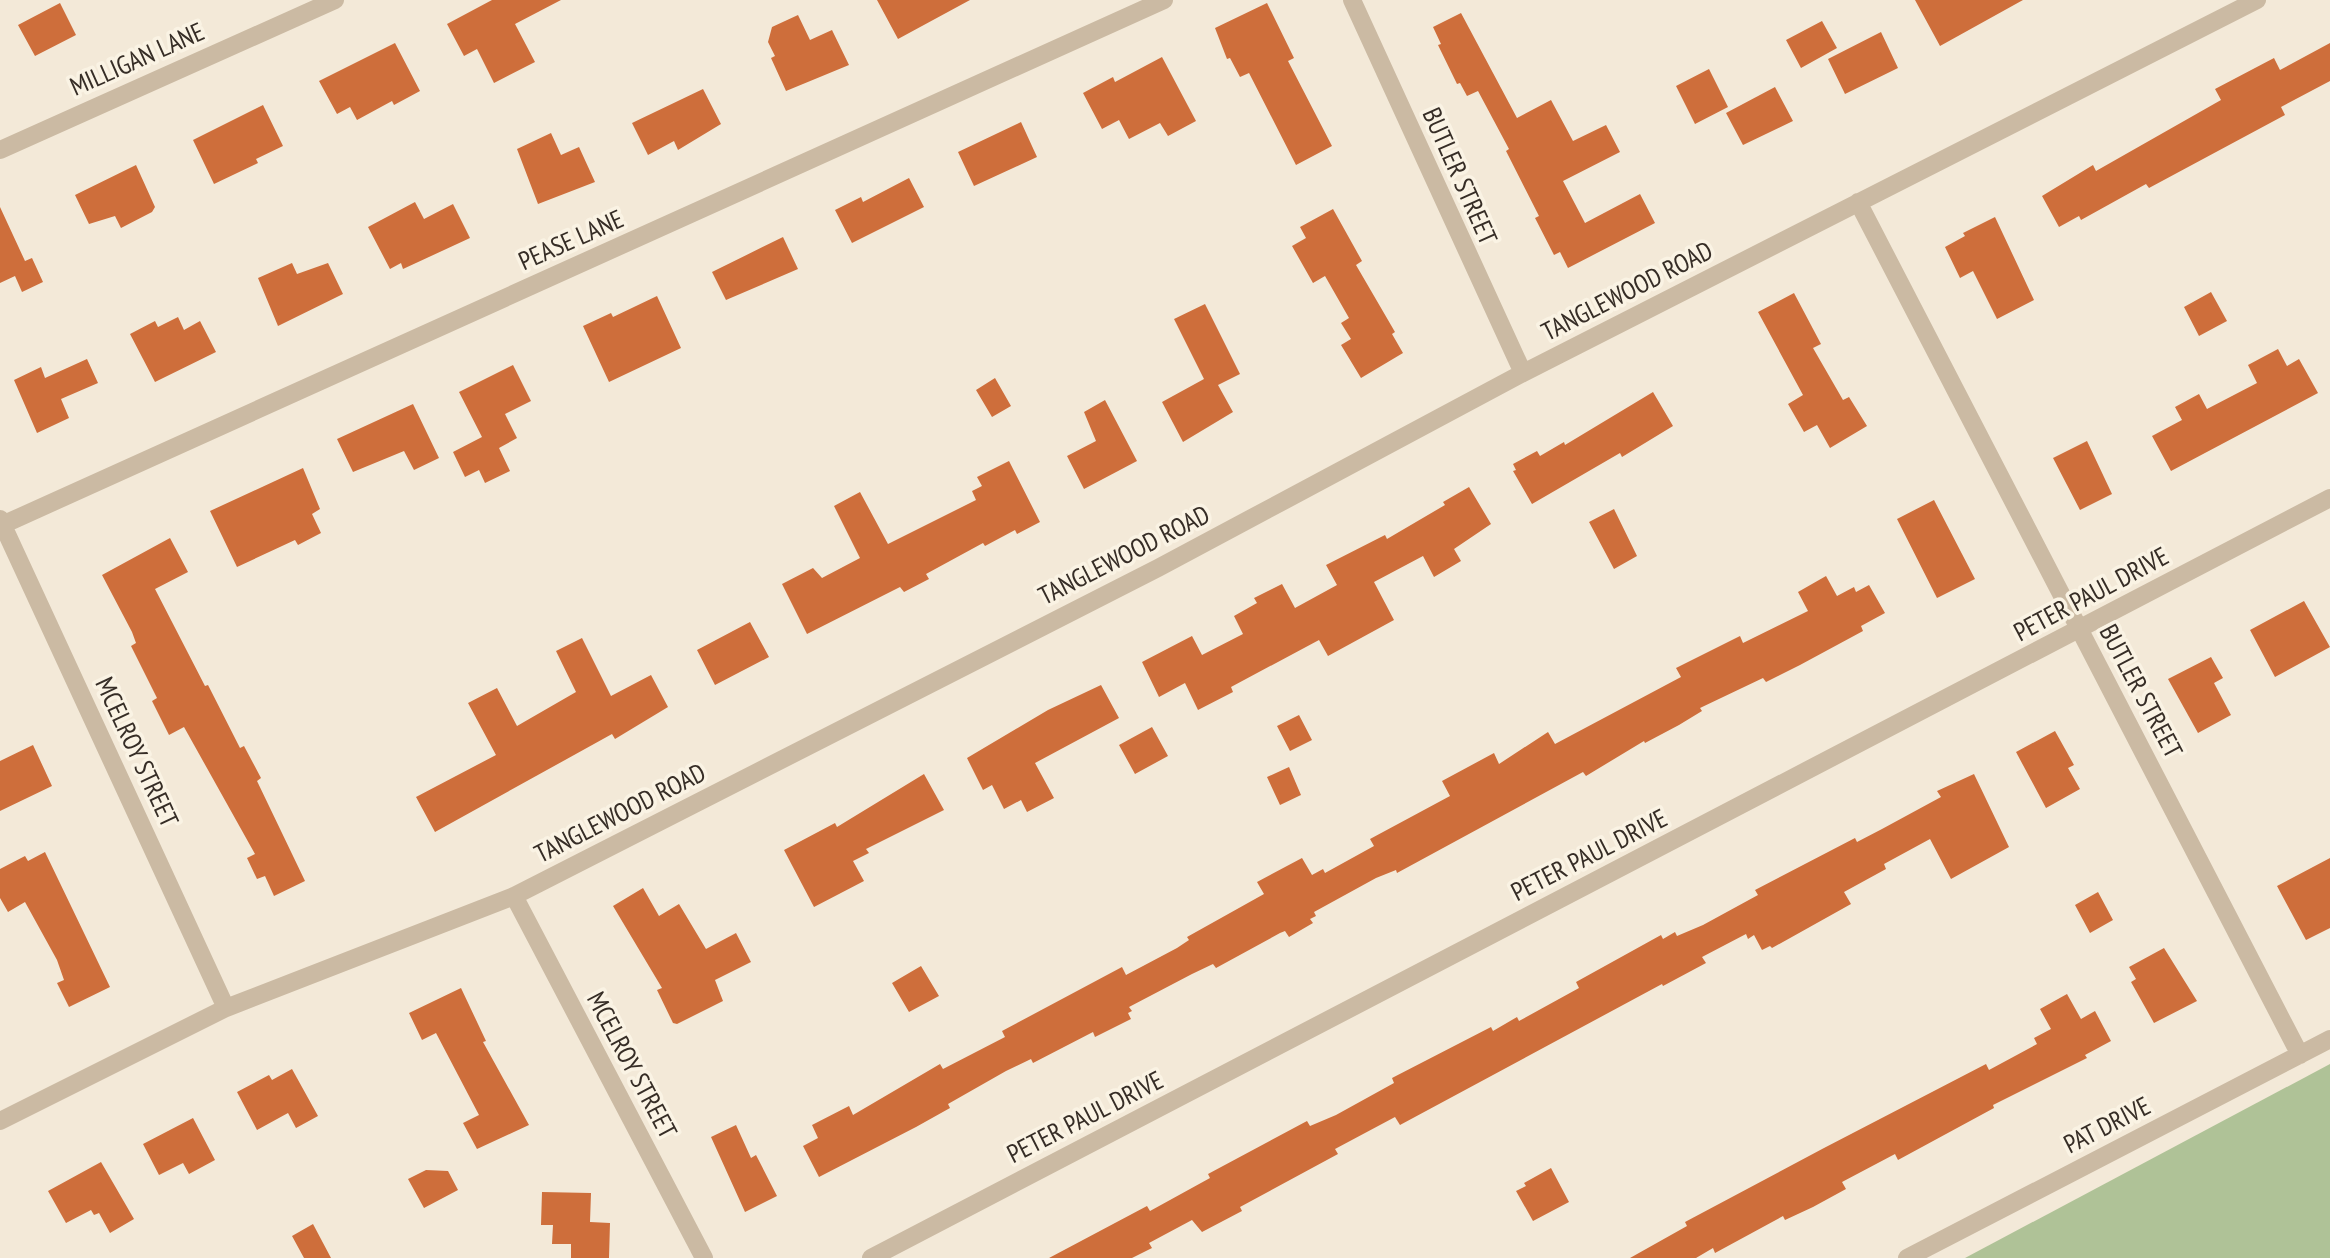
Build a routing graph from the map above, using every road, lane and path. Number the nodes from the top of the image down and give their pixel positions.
1 (335, 0) edge
2 (1164, 0) edge
3 (1352, 0) edge
4 (2257, 0) edge
5 (0, 150) edge
6 (1858, 202) junction
7 (1523, 373) junction
8 (2330, 498) edge
9 (1, 523) edge
10 (2079, 630) junction
11 (514, 896) junction
12 (226, 1008) junction
13 (2330, 1040) edge
14 (2300, 1055) junction
15 (0, 1121) edge
16 (704, 1258) edge
17 (871, 1258) edge
18 (1908, 1258) edge

1 - 5 street, MILLIGAN LANE
2 - 9 street, PEASE LANE
3 - 7 street, BUTLER STREET
4 - 6 street, TANGLEWOOD ROAD
6 - 7 street, TANGLEWOOD ROAD
6 - 10 street, BUTLER STREET
7 - 11 street, TANGLEWOOD ROAD
8 - 10 street, PETER PAUL DRIVE
9 - 12 street, MCELROY STREET
10 - 14 street, BUTLER STREET
10 - 17 street, PETER PAUL DRIVE
11 - 12 street, TANGLEWOOD ROAD
11 - 16 street, MCELROY STREET
12 - 15 street, TANGLEWOOD ROAD
13 - 14 street, PAT DRIVE
14 - 18 street, PAT DRIVE

